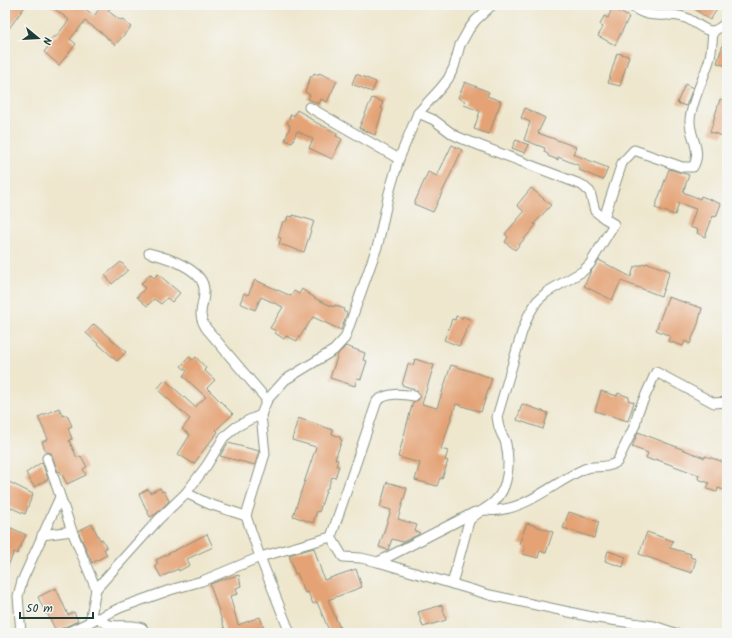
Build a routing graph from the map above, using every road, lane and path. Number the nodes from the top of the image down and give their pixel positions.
1 (492, 5) edge
2 (630, 5) edge
3 (727, 22) edge
4 (713, 31) junction
5 (309, 107) dead end
6 (418, 113) junction
7 (399, 159) junction
8 (604, 218) junction
9 (148, 253) dead end
10 (414, 396) dead end
11 (267, 400) junction
12 (727, 402) edge
13 (261, 415) junction
14 (47, 458) dead end
15 (186, 493) junction
16 (60, 497) junction
17 (494, 502) junction
18 (484, 510) junction
19 (246, 516) junction
20 (72, 531) junction
21 (42, 535) junction
22 (330, 537) junction
23 (260, 557) junction
24 (378, 562) junction
25 (452, 584) junction
26 (96, 589) junction
27 (93, 620) junction
28 (653, 630) edge
29 (21, 633) edge
30 (66, 633) edge
31 (146, 633) edge
32 (290, 633) edge
33 (675, 633) edge

1 - 6 street
2 - 4 street
3 - 4 street
4 - 8 street
5 - 7 street
6 - 7 street
6 - 8 street
7 - 11 street
8 - 17 street
9 - 11 street
10 - 22 street
11 - 13 street
12 - 18 street
13 - 15 street
13 - 19 street
14 - 16 street
15 - 19 street
15 - 26 street
16 - 20 street
16 - 21 street
17 - 18 street
17 - 24 street
18 - 25 street
19 - 23 street
20 - 21 street
20 - 26 street
21 - 29 street
22 - 23 street
22 - 24 street
23 - 27 street
23 - 32 street
24 - 25 street
25 - 28 street
26 - 27 street
27 - 30 street
27 - 31 street
28 - 33 street

